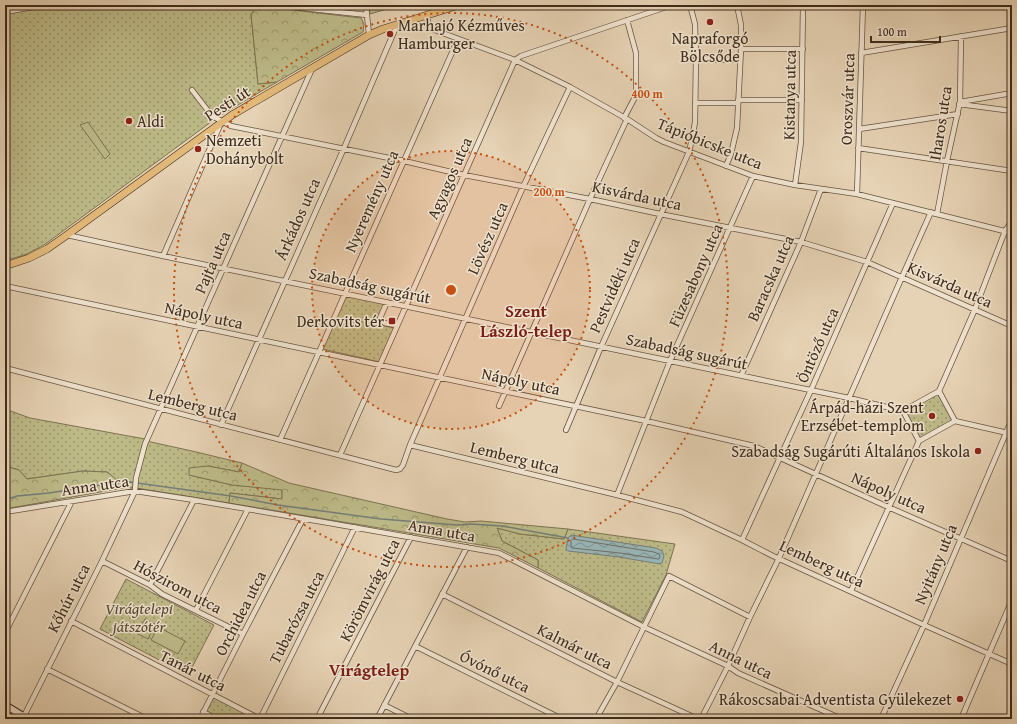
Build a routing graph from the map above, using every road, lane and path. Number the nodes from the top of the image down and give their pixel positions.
1 (44, 5) edge
2 (275, 5) edge
3 (366, 5) edge
4 (459, 5) edge
5 (672, 5) edge
6 (690, 5) edge
7 (737, 5) edge
8 (804, 5) edge
9 (863, 5) edge
10 (5, 12) edge
11 (367, 15) junction
12 (426, 15) junction
13 (627, 20) junction
14 (397, 25) junction
15 (1012, 28) edge
16 (369, 35) junction
17 (962, 36) junction
18 (458, 39) junction
19 (741, 49) junction
20 (803, 49) junction
21 (861, 52) junction
22 (696, 59) junction
23 (515, 60) junction
24 (740, 60) junction
25 (313, 67) junction
26 (570, 87) junction
27 (192, 90) dead end
28 (1012, 93) edge
29 (802, 100) junction
30 (738, 101) junction
31 (695, 103) junction
32 (960, 103) junction
33 (1012, 111) edge
34 (958, 114) junction
35 (625, 118) junction
36 (222, 122) junction
37 (859, 129) junction
38 (282, 136) junction
39 (344, 148) junction
40 (858, 148) junction
41 (688, 152) junction
42 (404, 161) junction
43 (947, 161) junction
44 (726, 166) junction
45 (1012, 171) edge
46 (464, 175) junction
47 (753, 176) junction
48 (795, 185) junction
49 (523, 187) junction
50 (821, 189) junction
51 (856, 194) junction
52 (590, 199) junction
53 (893, 203) junction
54 (931, 212) junction
55 (660, 214) junction
56 (937, 214) junction
57 (1012, 221) edge
58 (730, 227) junction
59 (1005, 231) junction
60 (1012, 233) edge
61 (67, 236) junction
62 (801, 242) junction
63 (163, 256) junction
64 (867, 262) junction
65 (5, 266) edge
66 (223, 268) junction
67 (902, 277) junction
68 (284, 281) junction
69 (5, 286) edge
70 (345, 294) junction
71 (387, 302) junction
72 (406, 306) junction
73 (975, 309) junction
74 (466, 319) junction
75 (397, 325) junction
76 (1012, 326) edge
77 (198, 327) junction
78 (531, 332) junction
79 (258, 339) junction
80 (601, 347) junction
81 (318, 352) junction
82 (670, 361) junction
83 (380, 365) junction
84 (5, 368) edge
85 (741, 376) junction
86 (440, 377) junction
87 (811, 390) junction
88 (505, 391) junction
89 (939, 391) junction
90 (849, 398) junction
91 (499, 406) dead end
92 (576, 406) junction
93 (161, 409) junction
94 (903, 411) junction
95 (1012, 419) edge
96 (646, 421) junction
97 (955, 421) junction
98 (221, 425) junction
99 (566, 430) dead end
100 (1006, 432) junction
101 (1012, 434) edge
102 (280, 440) junction
103 (919, 440) junction
104 (410, 445) junction
105 (340, 455) junction
106 (780, 458) junction
107 (816, 474) junction
108 (134, 491) junction
109 (617, 495) junction
110 (194, 500) junction
111 (72, 501) junction
112 (888, 507) junction
113 (248, 509) junction
114 (6, 513) edge
115 (303, 519) junction
116 (355, 528) junction
117 (411, 538) junction
118 (961, 538) junction
119 (742, 540) junction
120 (467, 547) junction
121 (779, 558) junction
122 (102, 561) junction
123 (1012, 561) edge
124 (150, 585) junction
125 (850, 591) junction
126 (442, 594) junction
127 (1012, 600) edge
128 (196, 610) junction
129 (750, 617) junction
130 (71, 621) junction
131 (924, 625) junction
132 (644, 627) junction
133 (5, 632) edge
134 (243, 634) junction
135 (416, 646) junction
136 (990, 653) junction
137 (1012, 664) edge
138 (728, 666) junction
139 (47, 669) junction
140 (617, 682) junction
141 (212, 694) junction
142 (5, 705) edge
143 (384, 705) junction
144 (203, 712) junction
145 (25, 718) edge
146 (147, 719) edge
147 (200, 719) edge
148 (217, 719) edge
149 (260, 719) edge
150 (317, 719) edge
151 (377, 719) edge
152 (412, 719) edge
153 (562, 719) edge
154 (596, 719) edge
155 (699, 719) edge
156 (842, 719) edge
157 (881, 719) edge
158 (961, 719) edge

1 - 10 street
2 - 11 street
3 - 11 street
4 - 12 main road, Pesti út
5 - 13 street
6 - 22 street, Pestvidéki utca
7 - 19 street
8 - 20 street, Kistanya utca
9 - 21 street, Oroszvár utca
11 - 16 street
12 - 14 main road, Pesti út
12 - 18 street, Tápióbicske utca
13 - 23 street
13 - 35 street
14 - 16 main road, Pesti út
14 - 39 street, Árkádos utca
15 - 17 street
16 - 25 main road, Pesti út
17 - 21 street
17 - 32 street, Iharos utca
18 - 23 street, Tápióbicske utca
18 - 42 street, Nyeremény utca
19 - 20 street
19 - 24 street
20 - 29 street, Kistanya utca
21 - 37 street, Oroszvár utca
22 - 24 street
22 - 31 street, Pestvidéki utca
23 - 26 street, Tápióbicske utca
23 - 46 street, Agyagos utca
24 - 30 street
25 - 36 main road, Pesti út
25 - 38 street, Pajta utca
26 - 35 street, Tápióbicske utca
26 - 49 street, Lövész utca
27 - 36 street
28 - 32 street
29 - 30 street
29 - 48 street, Kistanya utca
30 - 31 street
30 - 44 street
31 - 41 street, Pestvidéki utca
32 - 33 street
32 - 34 street, Iharos utca
34 - 37 street
34 - 43 street, Iharos utca
35 - 41 street, Tápióbicske utca
35 - 52 street
36 - 38 street, Kisvárda utca
36 - 61 main road, Pesti út
36 - 63 street
37 - 40 street, Oroszvár utca
38 - 39 street, Kisvárda utca
38 - 66 street, Pajta utca
39 - 42 street, Kisvárda utca
39 - 68 street, Árkádos utca
40 - 43 street
40 - 51 street, Oroszvár utca
41 - 44 street, Tápióbicske utca
41 - 55 street, Pestvidéki utca
42 - 46 street, Kisvárda utca
42 - 70 street, Nyeremény utca
43 - 45 street
43 - 56 street, Iharos utca
44 - 47 street, Tápióbicske utca
46 - 49 street, Kisvárda utca
46 - 72 street, Agyagos utca
47 - 48 street, Tápióbicske utca
47 - 58 street, Füzesabony utca
48 - 50 street, Tápióbicske utca
49 - 52 street, Kisvárda utca
49 - 74 street, Lövész utca
50 - 51 street, Tápióbicske utca
50 - 62 street, Baracska utca
51 - 53 street, Tápióbicske utca
52 - 55 street, Kisvárda utca
52 - 78 street
53 - 54 street, Tápióbicske utca
53 - 64 street, Öntöző utca
54 - 56 street, Tápióbicske utca
54 - 67 street
55 - 58 street, Kisvárda utca
55 - 80 street, Pestvidéki utca
56 - 59 street, Tápióbicske utca
57 - 59 street
58 - 62 street, Kisvárda utca
58 - 82 street, Füzesabony utca
59 - 60 street, Tápióbicske utca
59 - 73 street
61 - 63 street, Szabadság sugárút
61 - 65 main road, Pesti út
62 - 64 street, Kisvárda utca
62 - 85 street, Baracska utca
63 - 66 street, Szabadság sugárút
64 - 67 street, Kisvárda utca
64 - 87 street, Öntöző utca
66 - 68 street, Szabadság sugárút
66 - 77 street, Pajta utca
67 - 73 street, Kisvárda utca
67 - 90 street
68 - 70 street, Szabadság sugárút
68 - 79 street, Árkádos utca
69 - 77 street, Nápoly utca
70 - 71 street, Szabadság sugárút
70 - 81 street, Nyeremény utca
71 - 72 street, Szabadság sugárút
71 - 75 street
72 - 74 street, Szabadság sugárút
72 - 75 street
73 - 76 street, Kisvárda utca
73 - 89 street
74 - 78 street, Szabadság sugárút
74 - 86 street, Lövész utca
75 - 83 street
77 - 79 street, Nápoly utca
77 - 93 street, Pajta utca
78 - 80 street, Szabadság sugárút
78 - 88 street
79 - 81 street, Nápoly utca
79 - 98 street, Árkádos utca
80 - 82 street, Szabadság sugárút
80 - 92 street, Pestvidéki utca
81 - 83 street, Nápoly utca
81 - 102 street, Nyeremény utca
82 - 85 street, Szabadság sugárút
82 - 96 street, Füzesabony utca
83 - 86 street, Nápoly utca
83 - 105 street
84 - 93 street, Lemberg utca
85 - 87 street, Szabadság sugárút
86 - 88 street, Nápoly utca
86 - 104 street, Lövész utca
87 - 90 street, Szabadság sugárút
87 - 106 street, Öntöző utca
88 - 91 street
88 - 92 street, Nápoly utca
89 - 94 street
89 - 97 street
90 - 94 street, Szabadság sugárút
90 - 107 street
92 - 96 street, Nápoly utca
92 - 99 street, Pestvidéki utca
93 - 98 street, Lemberg utca
93 - 108 street, Pajta utca
94 - 103 street
95 - 100 street, Nyitány utca
96 - 106 street, Nápoly utca
96 - 109 street, Füzesabony utca
97 - 100 street
97 - 103 street
98 - 102 street, Lemberg utca
100 - 101 street
100 - 118 street, Nyitány utca
102 - 105 street, Lemberg utca
103 - 112 street
104 - 105 street, Lemberg utca
104 - 109 street, Lemberg utca
106 - 107 street, Nápoly utca
106 - 119 street, Öntöző utca
107 - 112 street, Nápoly utca
107 - 121 street
108 - 110 street, Anna utca
108 - 111 street, Anna utca
108 - 122 street, Kőhúr utca
109 - 119 street, Lemberg utca
110 - 113 street, Anna utca
110 - 124 street
111 - 114 street, Anna utca
111 - 133 street
112 - 118 street, Nápoly utca
112 - 125 street
113 - 115 street, Anna utca
113 - 128 street
115 - 116 street, Anna utca
115 - 134 street, Orchidea utca
116 - 117 street, Anna utca
116 - 149 street, Tubarózsa utca
117 - 120 street, Anna utca
117 - 150 street, Körömvirág utca
118 - 123 street, Nápoly utca
118 - 131 street, Nyitány utca
119 - 121 street, Lemberg utca
120 - 126 street
120 - 132 street, Anna utca
121 - 125 street, Lemberg utca
121 - 129 street
122 - 124 street, Hószirom utca
122 - 130 street, Kőhúr utca
124 - 128 street, Hószirom utca
125 - 131 street, Lemberg utca
126 - 135 street
126 - 140 street, Kalmár utca
127 - 136 street
128 - 134 street, Hószirom utca
129 - 132 street
129 - 138 street
130 - 139 street, Kőhúr utca
130 - 141 street, Tanár utca
131 - 136 street, Lemberg utca
131 - 157 street, Nyitány utca
132 - 138 street, Anna utca
132 - 140 street
134 - 141 street, Orchidea utca
135 - 143 street
135 - 153 street, Óvónő utca
136 - 137 street, Lemberg utca
136 - 158 street
138 - 155 street
138 - 156 street, Anna utca
139 - 145 street, Kőhúr utca
139 - 146 street
140 - 154 street
140 - 155 street, Kalmár utca
141 - 144 street, Orchidea utca
141 - 149 street, Tanár utca
142 - 145 main road
143 - 151 street
143 - 152 street
144 - 147 street, Orchidea utca
144 - 148 street, Tanár utca

